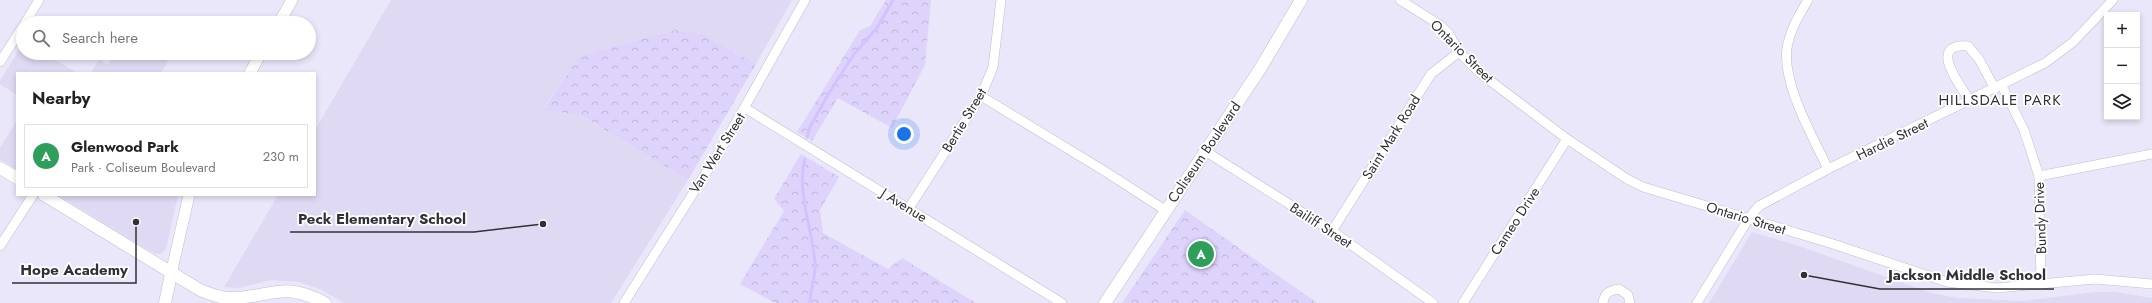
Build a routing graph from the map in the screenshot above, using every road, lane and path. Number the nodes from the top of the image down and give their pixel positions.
1 (39, 0) edge
2 (292, 0) edge
3 (805, 0) edge
4 (1001, 0) edge
5 (1301, 0) edge
6 (1400, 0) edge
7 (1808, 0) edge
8 (2113, 0) edge
9 (29, 16) edge
10 (283, 16) edge
11 (16, 37) edge
12 (1459, 52) junction
13 (257, 60) edge
14 (0, 62) edge
15 (251, 72) edge
16 (1998, 88) junction
17 (981, 96) junction
18 (1970, 101) junction
19 (745, 108) junction
20 (1567, 139) junction
21 (1206, 151) junction
22 (2152, 154) edge
23 (0, 168) edge
24 (1828, 169) junction
25 (2039, 176) junction
26 (16, 177) edge
27 (32, 196) edge
28 (46, 196) edge
29 (188, 196) edge
30 (909, 208) junction
31 (1165, 210) junction
32 (1749, 218) junction
33 (1332, 231) junction
34 (0, 246) edge
35 (171, 274) junction
36 (2152, 284) edge
37 (2041, 285) junction
38 (165, 303) edge
39 (326, 303) edge
40 (624, 303) edge
41 (1062, 303) edge
42 (1105, 303) edge
43 (1433, 303) edge
44 (1463, 303) edge
45 (1603, 303) edge
46 (1630, 303) edge
47 (1697, 303) edge

1 - 9 street
2 - 10 street
3 - 19 street, Van Wert Street
4 - 17 street, Bertie Street
5 - 21 main road, Coliseum Boulevard
6 - 12 street, Ontario Street
7 - 24 street
8 - 16 street, Hardie Street
11 - 14 street
12 - 20 street, Ontario Street
12 - 33 street, Saint Mark Road
13 - 15 street
16 - 18 street, Hardie Street
16 - 18 street, Bundy Drive
16 - 25 street, Bundy Drive
17 - 30 street, Bertie Street
17 - 31 street
18 - 24 street, Hardie Street
19 - 30 street, J Avenue
19 - 40 street, Van Wert Street
20 - 32 street, Ontario Street
20 - 44 street, Cameo Drive
21 - 31 main road, Coliseum Boulevard
21 - 33 street, Bailiff Street
22 - 25 street
23 - 26 main road
24 - 32 street, Hardie Street
25 - 37 street, Bundy Drive
27 - 34 street
28 - 35 main road
29 - 35 street
30 - 41 street, J Avenue
31 - 42 main road, Coliseum Boulevard
32 - 37 street, Ontario Street
32 - 47 street, Hardie Street
33 - 43 street, Bailiff Street
35 - 38 main road
35 - 39 main road
36 - 37 street, Ontario Street
45 - 46 street

